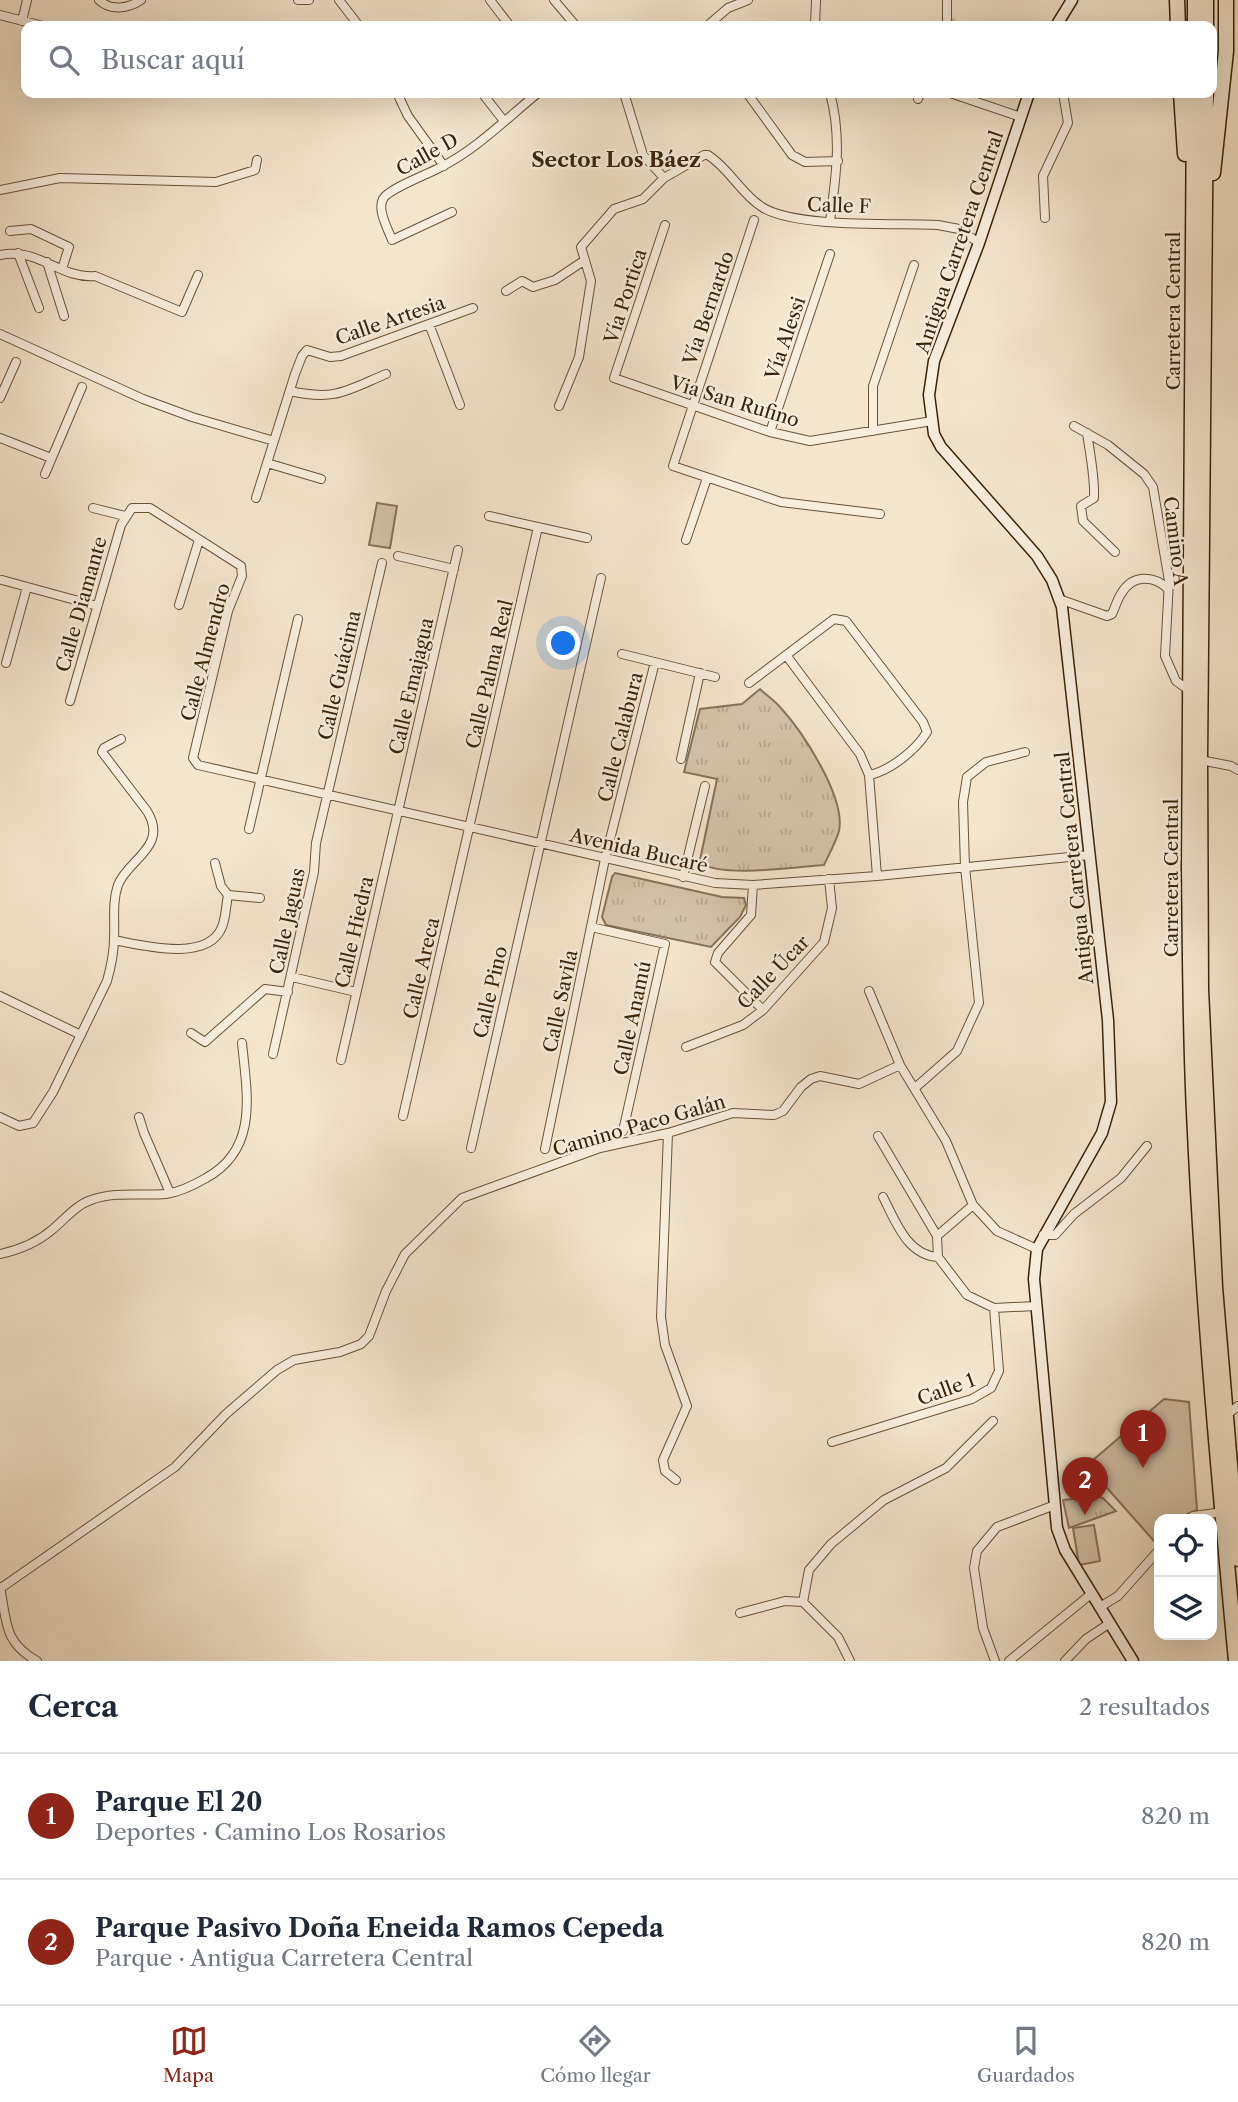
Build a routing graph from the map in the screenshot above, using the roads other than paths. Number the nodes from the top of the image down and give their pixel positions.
1 (27, 0) edge
2 (99, 0) edge
3 (141, 0) edge
4 (298, 0) edge
5 (309, 0) edge
6 (339, 0) edge
7 (490, 0) edge
8 (554, 0) edge
9 (748, 0) edge
10 (816, 0) edge
11 (947, 0) edge
12 (1072, 0) edge
13 (1177, 0) edge
14 (1195, 0) edge
15 (1206, 0) edge
16 (1226, 0) edge
17 (0, 15) edge
18 (947, 20) dead end
19 (22, 21) joint
20 (355, 21) edge
21 (506, 21) edge
22 (572, 21) edge
23 (713, 21) edge
24 (815, 21) edge
25 (1059, 21) edge
26 (1178, 21) edge
27 (1195, 21) edge
28 (1206, 21) edge
29 (399, 98) edge
30 (486, 98) edge
31 (532, 98) edge
32 (626, 98) edge
33 (751, 98) edge
34 (831, 98) edge
35 (965, 98) edge
36 (1027, 98) edge
37 (1064, 98) edge
38 (1181, 98) edge
39 (1194, 98) edge
40 (1206, 98) edge
41 (1021, 117) junction
42 (504, 121) junction
43 (257, 160) dead end
44 (838, 161) junction
45 (444, 166) junction
46 (664, 178) junction
47 (0, 190) edge
48 (452, 212) dead end
49 (1199, 213) junction
50 (1045, 218) dead end
51 (754, 220) dead end
52 (830, 221) junction
53 (666, 225) dead end
54 (10, 230) dead end
55 (979, 243) junction
56 (18, 253) junction
57 (830, 254) dead end
58 (0, 255) edge
59 (585, 260) junction
60 (47, 262) junction
61 (914, 265) dead end
62 (62, 269) junction
63 (198, 275) dead end
64 (506, 291) dead end
65 (39, 308) dead end
66 (473, 308) dead end
67 (64, 316) dead end
68 (429, 324) junction
69 (0, 334) edge
70 (16, 362) dead end
71 (386, 374) dead end
72 (614, 378) joint
73 (3, 382) edge
74 (82, 387) dead end
75 (290, 391) junction
76 (0, 398) edge
77 (460, 404) dead end
78 (559, 406) dead end
79 (692, 406) junction
80 (932, 421) junction
81 (1073, 426) dead end
82 (873, 431) junction
83 (770, 432) junction
84 (1087, 433) junction
85 (0, 438) edge
86 (274, 441) junction
87 (51, 458) junction
88 (267, 463) junction
89 (46, 474) dead end
90 (706, 478) junction
91 (321, 479) dead end
92 (256, 498) dead end
93 (93, 508) dead end
94 (127, 514) junction
95 (880, 514) dead end
96 (489, 516) dead end
97 (538, 527) junction
98 (587, 538) dead end
99 (199, 540) junction
100 (686, 540) dead end
101 (458, 550) dead end
102 (1115, 552) dead end
103 (398, 556) dead end
104 (382, 563) dead end
105 (454, 569) junction
106 (601, 578) dead end
107 (2, 580) dead end
108 (27, 587) junction
109 (1168, 589) junction
110 (1059, 599) junction
111 (180, 605) dead end
112 (97, 606) junction
113 (298, 619) dead end
114 (622, 654) dead end
115 (786, 655) junction
116 (655, 662) junction
117 (6, 663) dead end
118 (700, 673) junction
119 (715, 677) dead end
120 (749, 683) dead end
121 (1190, 691) junction
122 (71, 701) dead end
123 (121, 739) dead end
124 (1025, 752) dead end
125 (193, 758) joint
126 (681, 759) dead end
127 (1195, 760) junction
128 (1238, 770) edge
129 (869, 775) junction
130 (260, 778) junction
131 (705, 786) dead end
132 (327, 795) junction
133 (398, 811) junction
134 (469, 827) junction
135 (249, 829) dead end
136 (539, 843) junction
137 (1090, 855) junction
138 (605, 859) junction
139 (215, 863) dead end
140 (965, 867) junction
141 (877, 876) junction
142 (683, 877) junction
143 (829, 879) junction
144 (753, 885) junction
145 (228, 895) junction
146 (261, 898) dead end
147 (591, 927) junction
148 (114, 940) junction
149 (292, 977) junction
150 (869, 991) dead end
151 (288, 992) junction
152 (356, 992) junction
153 (0, 996) edge
154 (763, 1010) junction
155 (191, 1033) dead end
156 (81, 1035) junction
157 (242, 1043) dead end
158 (686, 1047) dead end
159 (273, 1054) dead end
160 (341, 1060) dead end
161 (900, 1065) junction
162 (915, 1088) junction
163 (403, 1116) dead end
164 (0, 1117) edge
165 (139, 1117) dead end
166 (623, 1130) dead end
167 (668, 1133) junction
168 (878, 1136) dead end
169 (1147, 1146) dead end
170 (471, 1148) dead end
171 (545, 1149) dead end
172 (170, 1193) junction
173 (883, 1197) dead end
174 (973, 1205) junction
175 (937, 1236) junction
176 (1043, 1236) junction
177 (1037, 1248) junction
178 (0, 1254) edge
179 (937, 1257) junction
180 (1036, 1306) junction
181 (994, 1308) junction
182 (1238, 1406) edge
183 (1220, 1418) junction
184 (993, 1421) dead end
185 (832, 1442) dead end
186 (676, 1480) dead end
187 (1055, 1506) junction
188 (1223, 1512) junction
189 (1208, 1514) edge
190 (1154, 1556) edge
191 (1238, 1559) edge
192 (0, 1587) edge
193 (1091, 1594) junction
194 (803, 1602) junction
195 (1100, 1607) junction
196 (740, 1613) dead end
197 (1110, 1623) junction
198 (3, 1634) edge
199 (37, 1661) edge
200 (850, 1661) edge
201 (995, 1661) edge
202 (1009, 1661) edge
203 (1065, 1661) edge
204 (1133, 1661) edge
205 (1236, 1661) edge

1 - 19 street
2 - 3 street
4 - 5 street
6 - 20 street
7 - 21 street
8 - 22 street
9 - 23 street
10 - 24 street
11 - 18 street
12 - 25 street
13 - 26 highway
14 - 27 highway
15 - 28 highway
16 - 49 highway
17 - 19 street
29 - 45 street
30 - 42 street
31 - 42 street, Calle D
32 - 46 street
33 - 44 street
34 - 44 street
35 - 41 street
36 - 41 street, Antigua Carretera Central
37 - 50 street
38 - 49 highway
39 - 49 highway, Carretera Central
40 - 49 highway, Carretera Central
41 - 55 street, Antigua Carretera Central
42 - 45 street, Calle D
43 - 47 street
44 - 52 street
45 - 48 street, Calle D
46 - 52 street, Calle F
46 - 59 street, Calle F
49 - 121 highway, Carretera Central
49 - 127 highway, Carretera Central
51 - 79 street, Vía Bernardo
52 - 55 street, Calle F
53 - 72 street, Vía Portica
54 - 62 street
55 - 80 street, Antigua Carretera Central
56 - 58 street
56 - 60 street
56 - 65 street
57 - 83 street, Vía Alessi
59 - 64 street
59 - 78 street, Calle F
60 - 62 street
60 - 67 street
61 - 82 street
62 - 63 street
66 - 68 street, Calle Artesia
68 - 75 street, Calle Artesia
68 - 77 street
69 - 86 street
70 - 73 street
71 - 75 street
72 - 79 street, Via San Rufino
73 - 76 street
74 - 87 street
75 - 86 street, Calle Artesia
79 - 83 street, Via San Rufino
79 - 90 street, Vía Bernardo
80 - 82 street, Via San Rufino
80 - 110 street, Antigua Carretera Central
81 - 84 street, Camino A
82 - 83 street, Via San Rufino
84 - 102 street
84 - 109 street, Camino A
85 - 87 street
86 - 88 street, Calle Artesia
87 - 89 street
88 - 91 street
88 - 92 street, Calle Artesia
90 - 95 street
90 - 100 street
93 - 94 street
94 - 99 street
94 - 112 street, Calle Diamante
96 - 97 street
97 - 98 street
97 - 134 street, Calle Palma Real
99 - 111 street
99 - 125 street, Calle Almendro
101 - 105 street, Calle Emajagua
103 - 105 street
104 - 132 street, Calle Guácima
105 - 133 street, Calle Emajagua
106 - 136 street, Calle Pino
107 - 108 street
108 - 112 street
108 - 117 street
109 - 110 street
109 - 121 street, Camino A
110 - 137 street, Antigua Carretera Central
112 - 122 street, Calle Diamante
113 - 130 street
114 - 116 street
115 - 120 street
115 - 129 street
115 - 129 street
116 - 118 street
116 - 138 street, Calle Calabura
118 - 119 street
118 - 126 street
121 - 127 highway, Carretera Central
123 - 148 street
124 - 140 street
125 - 130 street, Avenida Bucaré
127 - 128 street
127 - 183 highway, Carretera Central
129 - 141 street
130 - 132 street, Avenida Bucaré
130 - 135 street
131 - 142 street
132 - 133 street, Avenida Bucaré
132 - 149 street, Calle Jaguas
133 - 134 street, Avenida Bucaré
133 - 152 street, Calle Hiedra
134 - 136 street, Avenida Bucaré
134 - 163 street, Calle Areca
136 - 138 street, Avenida Bucaré
136 - 170 street, Calle Pino
137 - 140 street, Avenida Bucaré
137 - 176 street, Antigua Carretera Central
138 - 142 street, Avenida Bucaré
138 - 147 street, Calle Savila
139 - 145 street
140 - 141 street, Avenida Bucaré
140 - 162 street
141 - 143 street, Avenida Bucaré
142 - 144 street, Avenida Bucaré
143 - 144 street, Avenida Bucaré
143 - 154 street, Calle Úcar
144 - 154 street
145 - 146 street
145 - 148 street
147 - 166 street, Calle Anamú
147 - 171 street, Calle Savila
148 - 156 street
149 - 151 street, Calle Jaguas
149 - 152 street
150 - 161 street
151 - 155 street
151 - 159 street, Calle Jaguas
152 - 160 street, Calle Hiedra
153 - 156 street
154 - 158 street, Calle Úcar
156 - 164 street
157 - 172 street
161 - 162 street
161 - 167 street, Camino Paco Galán
162 - 174 street
165 - 172 street
167 - 186 street
167 - 192 street, Camino Paco Galán
168 - 175 street
169 - 176 street
172 - 178 street
173 - 179 street
174 - 175 street
174 - 177 street
175 - 179 street
176 - 177 street, Antigua Carretera Central
177 - 180 street, Antigua Carretera Central
179 - 181 street
180 - 181 street
180 - 187 street, Antigua Carretera Central
181 - 185 street, Calle 1
182 - 183 street
183 - 188 highway, Carretera Central
183 - 191 highway, Carretera Central
184 - 194 street
187 - 193 street, Antigua Carretera Central
187 - 201 street
188 - 189 street
188 - 205 highway, Carretera Central
190 - 195 street
192 - 198 street
193 - 195 street, Antigua Carretera Central
193 - 202 street
194 - 196 street
194 - 200 street
195 - 197 street, Antigua Carretera Central
197 - 203 street
197 - 204 street, Antigua Carretera Central
198 - 199 street

